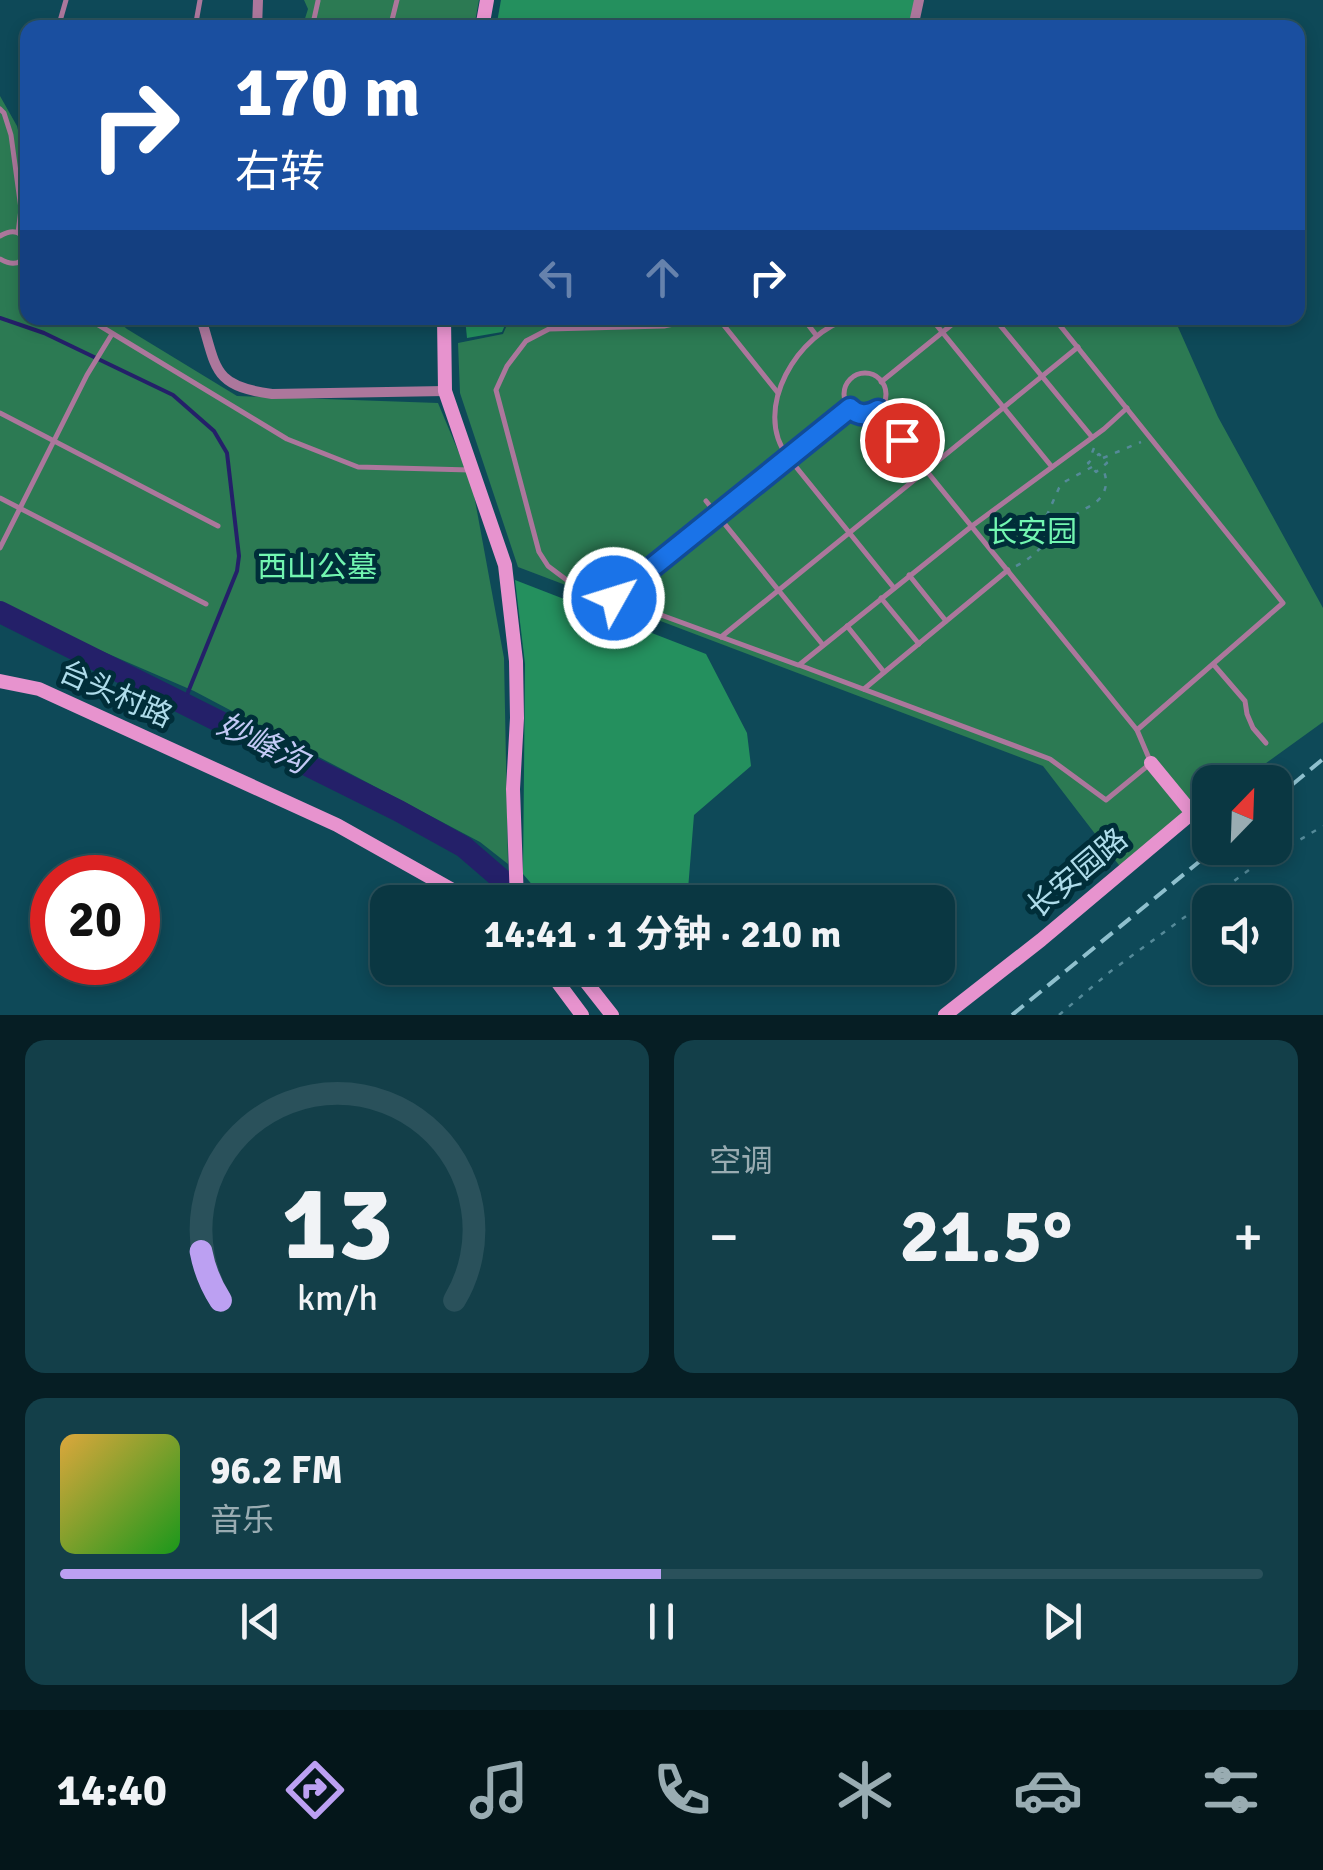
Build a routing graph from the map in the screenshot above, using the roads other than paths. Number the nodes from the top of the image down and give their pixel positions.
1 (0, 109) edge
2 (20, 202) edge
3 (20, 217) edge
4 (18, 233) junction
5 (0, 236) edge
6 (20, 236) edge
7 (100, 325) edge
8 (202, 325) edge
9 (444, 325) edge
10 (669, 325) edge
11 (724, 325) edge
12 (808, 325) edge
13 (833, 325) edge
14 (936, 325) edge
15 (951, 325) edge
16 (1000, 325) edge
17 (1060, 325) edge
18 (112, 332) junction
19 (942, 332) junction
20 (816, 335) junction
21 (1078, 348) junction
22 (1042, 376) junction
23 (881, 382) junction
24 (445, 391) junction
25 (778, 394) junction
26 (850, 408) junction
27 (1003, 408) junction
28 (1127, 408) junction
29 (878, 410) junction
30 (0, 413) edge
31 (1092, 437) junction
32 (54, 441) junction
33 (788, 457) junction
34 (1052, 467) junction
35 (472, 470) junction
36 (927, 470) junction
37 (0, 498) edge
38 (706, 500) dead end
39 (20, 509) junction
40 (717, 514) junction
41 (218, 526) dead end
42 (972, 526) junction
43 (849, 533) junction
44 (0, 548) edge
45 (1008, 570) junction
46 (909, 576) junction
47 (894, 588) junction
48 (778, 590) junction
49 (614, 598) junction
50 (881, 598) junction
51 (206, 604) dead end
52 (946, 621) junction
53 (847, 626) junction
54 (721, 637) junction
55 (918, 644) junction
56 (823, 646) junction
57 (1214, 664) junction
58 (799, 665) junction
59 (884, 672) junction
60 (0, 681) edge
61 (864, 689) junction
62 (1137, 730) junction
63 (1266, 743) dead end
64 (1151, 763) junction
65 (443, 885) edge
66 (518, 885) edge
67 (560, 985) edge
68 (588, 985) edge
69 (582, 1015) edge
70 (612, 1015) edge
71 (945, 1015) edge

1 - 2 lane
3 - 4 lane
4 - 5 lane
4 - 6 lane
7 - 18 lane
8 - 24 street
9 - 24 street
10 - 49 lane
11 - 25 lane
12 - 20 lane
13 - 20 lane
14 - 19 lane
15 - 19 lane
16 - 22 lane
17 - 21 lane
18 - 32 lane
18 - 35 lane
19 - 23 lane
19 - 27 lane
20 - 25 lane
21 - 22 lane
21 - 28 lane
22 - 27 lane
22 - 31 lane
23 - 26 lane
23 - 29 lane
24 - 35 street
25 - 33 lane
26 - 29 lane
26 - 33 lane
27 - 34 lane
27 - 36 lane
28 - 31 lane
28 - 57 lane
29 - 36 lane
30 - 32 lane
31 - 34 lane
32 - 39 lane
32 - 41 lane
33 - 40 lane
33 - 43 lane
34 - 42 lane
35 - 66 street
36 - 42 lane
36 - 43 lane
37 - 39 lane
38 - 40 lane
39 - 44 lane
39 - 51 lane
40 - 48 lane
40 - 49 lane
42 - 45 lane
42 - 46 lane
43 - 47 lane
43 - 48 lane
45 - 52 lane
45 - 62 lane
46 - 47 lane
46 - 52 lane
47 - 50 lane
48 - 54 lane
48 - 56 lane
49 - 54 lane
50 - 53 lane
50 - 55 lane
52 - 55 lane
53 - 56 lane
53 - 59 lane
54 - 58 lane
55 - 59 lane
56 - 58 lane
57 - 62 lane
57 - 63 lane
58 - 61 lane
59 - 61 lane
60 - 65 street, 台头村路
61 - 64 lane
62 - 64 lane
64 - 71 street, 长安园路
67 - 69 street
68 - 70 street

